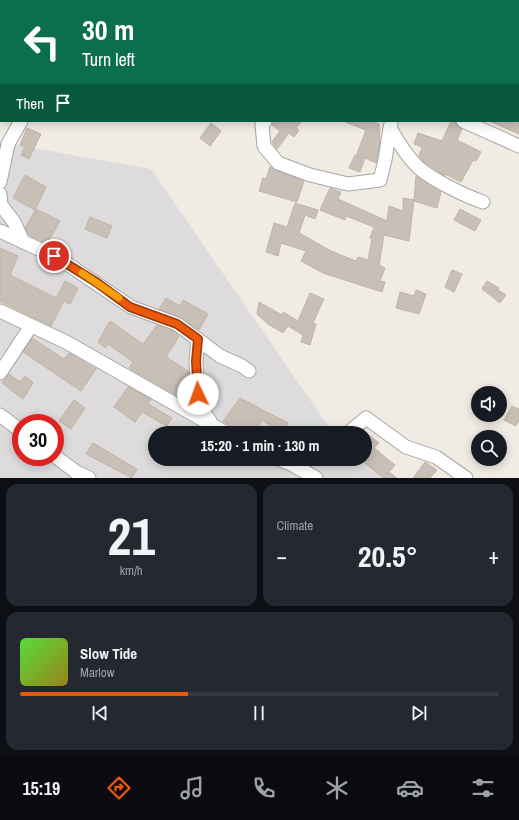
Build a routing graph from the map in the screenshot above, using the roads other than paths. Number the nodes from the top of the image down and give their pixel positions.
1 (20, 122) edge
2 (264, 122) edge
3 (465, 122) edge
4 (391, 124) edge
5 (519, 146) edge
6 (0, 182) edge
7 (0, 194) edge
8 (482, 202) dead end
9 (0, 231) edge
10 (23, 242) junction
11 (0, 311) edge
12 (31, 326) junction
13 (198, 339) junction
14 (249, 371) dead end
15 (0, 374) edge
16 (0, 415) edge
17 (12, 424) edge
18 (212, 424) junction
19 (215, 426) edge
20 (356, 426) edge
21 (64, 465) edge
22 (295, 466) edge
23 (75, 475) edge
24 (89, 478) edge
25 (316, 478) edge
26 (466, 478) edge

1 - 6 street
2 - 4 street
3 - 5 street
4 - 8 street
7 - 10 street
9 - 10 street
10 - 13 street
11 - 12 street
12 - 15 street
12 - 18 street
13 - 14 street
13 - 18 street
16 - 17 street
18 - 19 street
20 - 26 street
21 - 23 street
22 - 25 street
23 - 24 street

